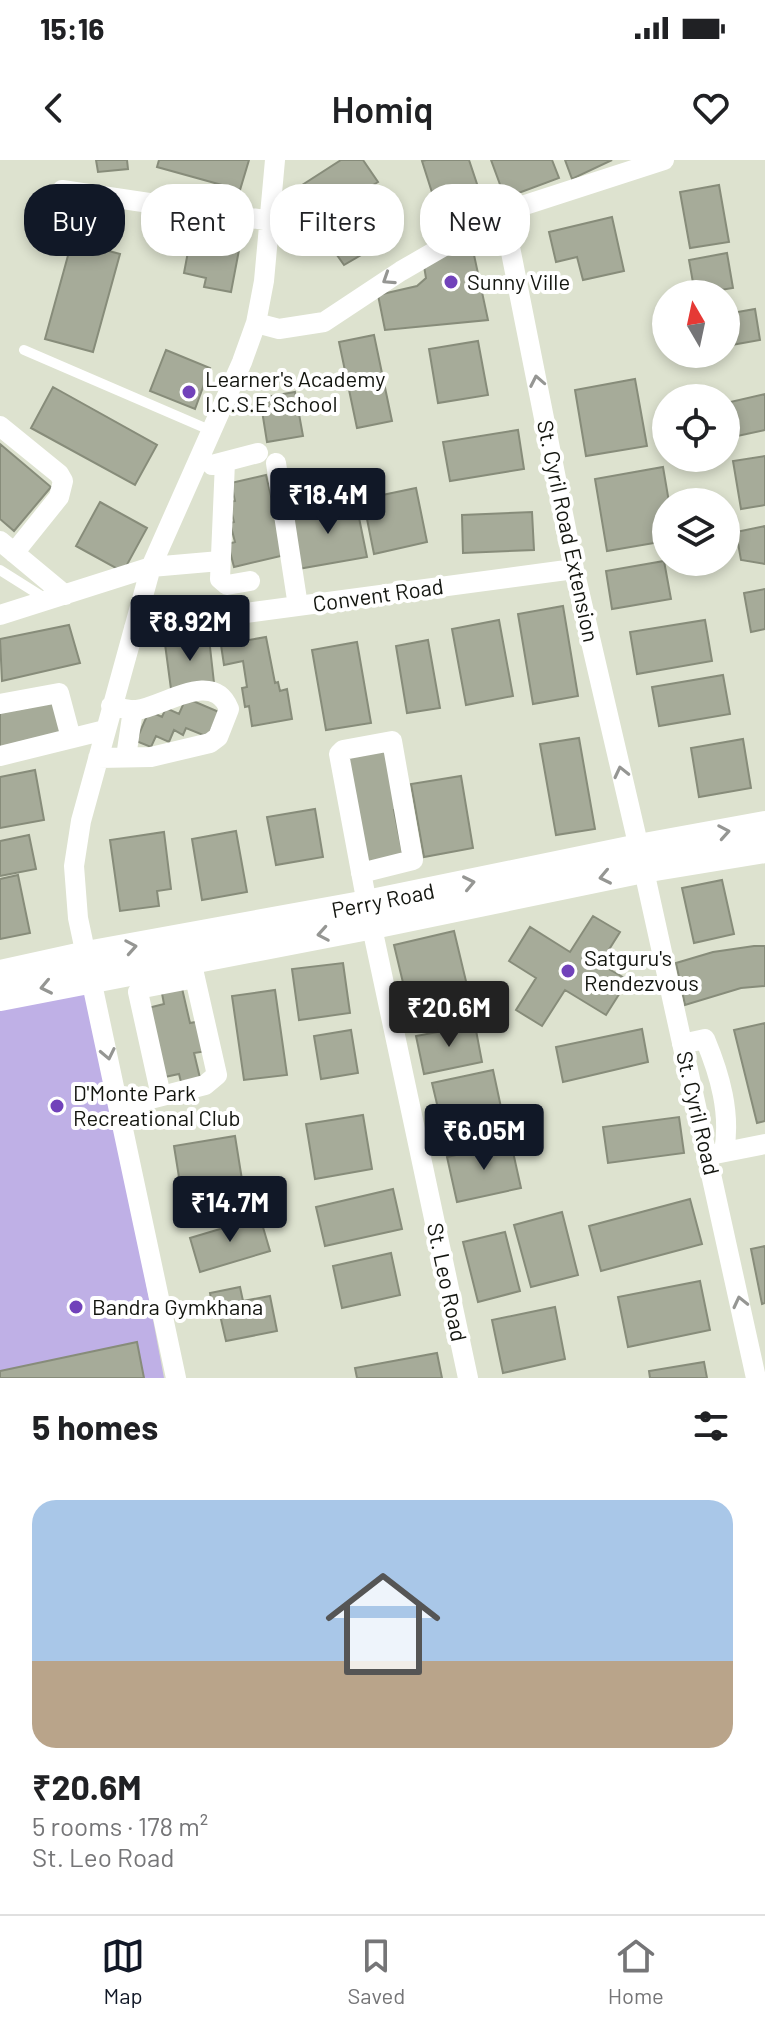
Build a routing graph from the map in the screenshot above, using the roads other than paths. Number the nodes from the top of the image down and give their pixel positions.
1 (275, 160) edge
2 (664, 160) edge
3 (273, 184) edge
4 (125, 199) edge
5 (530, 203) edge
6 (270, 221) edge
7 (270, 230) edge
8 (427, 256) edge
9 (512, 256) edge
10 (256, 323) junction
11 (24, 350) dead end
12 (0, 426) edge
13 (212, 431) junction
14 (225, 462) junction
15 (194, 470) junction
16 (7, 547) edge
17 (220, 561) junction
18 (151, 567) junction
19 (574, 569) junction
20 (0, 570) edge
21 (250, 581) dead end
22 (57, 598) junction
23 (298, 606) junction
24 (0, 615) edge
25 (134, 628) junction
26 (0, 704) edge
27 (111, 706) junction
28 (133, 710) junction
29 (105, 730) junction
30 (71, 738) junction
31 (0, 756) edge
32 (126, 757) junction
33 (98, 758) junction
34 (765, 825) edge
35 (765, 849) edge
36 (641, 858) junction
37 (361, 873) junction
38 (370, 914) junction
39 (191, 958) junction
40 (89, 966) junction
41 (0, 974) edge
42 (0, 997) edge
43 (682, 1044) junction
44 (161, 1096) junction
45 (119, 1107) junction
46 (765, 1144) edge
47 (716, 1154) junction
48 (176, 1378) edge
49 (468, 1378) edge
50 (756, 1378) edge

1 - 3 street
2 - 5 street
4 - 6 street
7 - 10 street
8 -> 10 street
19 -> 9 street, St. Cyril Road Extension
10 - 13 street
11 - 13 lane
12 - 16 street
13 - 15 street
14 - 15 street
14 - 17 street
14 - 23 street
15 - 18 street
16 - 22 street
17 - 18 street
17 - 21 street
18 - 22 street
18 - 25 street
19 - 23 street, Convent Road
36 -> 19 street, St. Cyril Road Extension
20 - 22 lane
22 - 24 street
23 - 25 street, Convent Road
25 - 27 street
26 - 30 street
27 - 28 street
27 - 29 street
28 - 32 street
28 - 32 street
29 - 30 street
29 - 33 street
30 - 31 street
32 - 33 street
33 - 40 street
36 -> 34 main road, Perry Road
35 - 36 main road, Perry Road
36 - 38 main road, Perry Road
36 - 43 street, St. Cyril Road
37 - 37 street, St. Leo Road
37 - 38 street, St. Leo Road
38 - 39 main road, Perry Road
38 - 49 street, St. Leo Road
39 - 40 main road, Perry Road
39 - 44 street
39 - 44 street
40 - 41 main road, Perry Road
40 -> 42 main road, Perry Road
40 -> 45 street
43 - 47 street, St. Cyril Road
43 - 47 street
44 - 45 street
45 - 48 street
46 - 47 street
50 -> 47 street, St. Cyril Road

